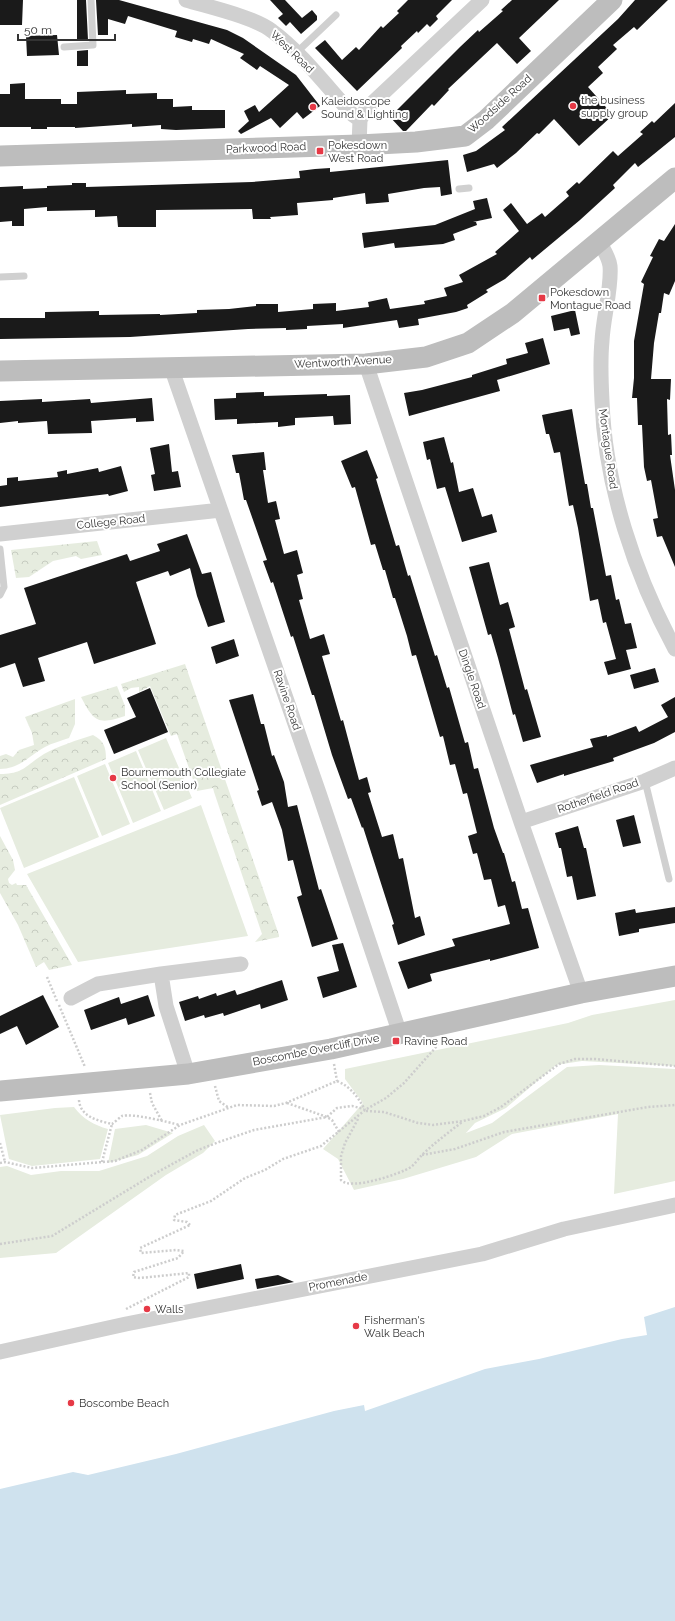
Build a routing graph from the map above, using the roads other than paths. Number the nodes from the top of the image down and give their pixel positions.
1 (91, 0) edge
2 (186, 0) edge
3 (482, 0) edge
4 (612, 0) edge
5 (222, 5) edge
6 (336, 15) dead end
7 (64, 46) dead end
8 (296, 53) junction
9 (360, 120) junction
10 (359, 145) junction
11 (0, 156) edge
12 (675, 178) edge
13 (469, 188) dead end
14 (459, 189) dead end
15 (599, 241) junction
16 (24, 276) dead end
17 (0, 277) edge
18 (366, 364) junction
19 (171, 367) junction
20 (0, 371) edge
21 (221, 510) junction
22 (0, 534) edge
23 (0, 549) edge
24 (0, 595) edge
25 (675, 649) edge
26 (675, 768) edge
27 (645, 781) junction
28 (521, 822) junction
29 (669, 879) dead end
30 (241, 964) dead end
31 (161, 974) junction
32 (675, 976) edge
33 (581, 993) junction
34 (71, 998) dead end
35 (400, 1034) junction
36 (188, 1074) junction
37 (0, 1091) edge
38 (675, 1205) edge
39 (0, 1352) edge

1 - 7 lane
2 - 5 street, West Road
3 - 9 street
4 - 10 street, Woodside Road
5 - 8 street, West Road
6 - 8 lane
8 - 9 street, West Road
9 - 10 street
10 - 11 street, Parkwood Road
12 - 15 street, Wentworth Avenue
13 - 14 lane
15 - 18 street, Wentworth Avenue
15 - 25 street, Montague Road
16 - 17 lane
18 - 19 street, Wentworth Avenue
18 - 28 street, Dingle Road
19 - 20 street, Wentworth Avenue
19 - 21 street, Ravine Road
21 - 22 street, College Road
21 - 35 street, Ravine Road
23 - 24 lane
26 - 27 street, Rotherfield Road
27 - 28 street, Rotherfield Road
27 - 29 lane
28 - 33 street, Dingle Road
30 - 31 street
31 - 34 street
31 - 36 street
32 - 33 street, Boscombe Overcliff Drive
33 - 35 street, Boscombe Overcliff Drive
35 - 36 street, Boscombe Overcliff Drive
36 - 37 street, Boscombe Overcliff Drive
38 - 39 street, Promenade

